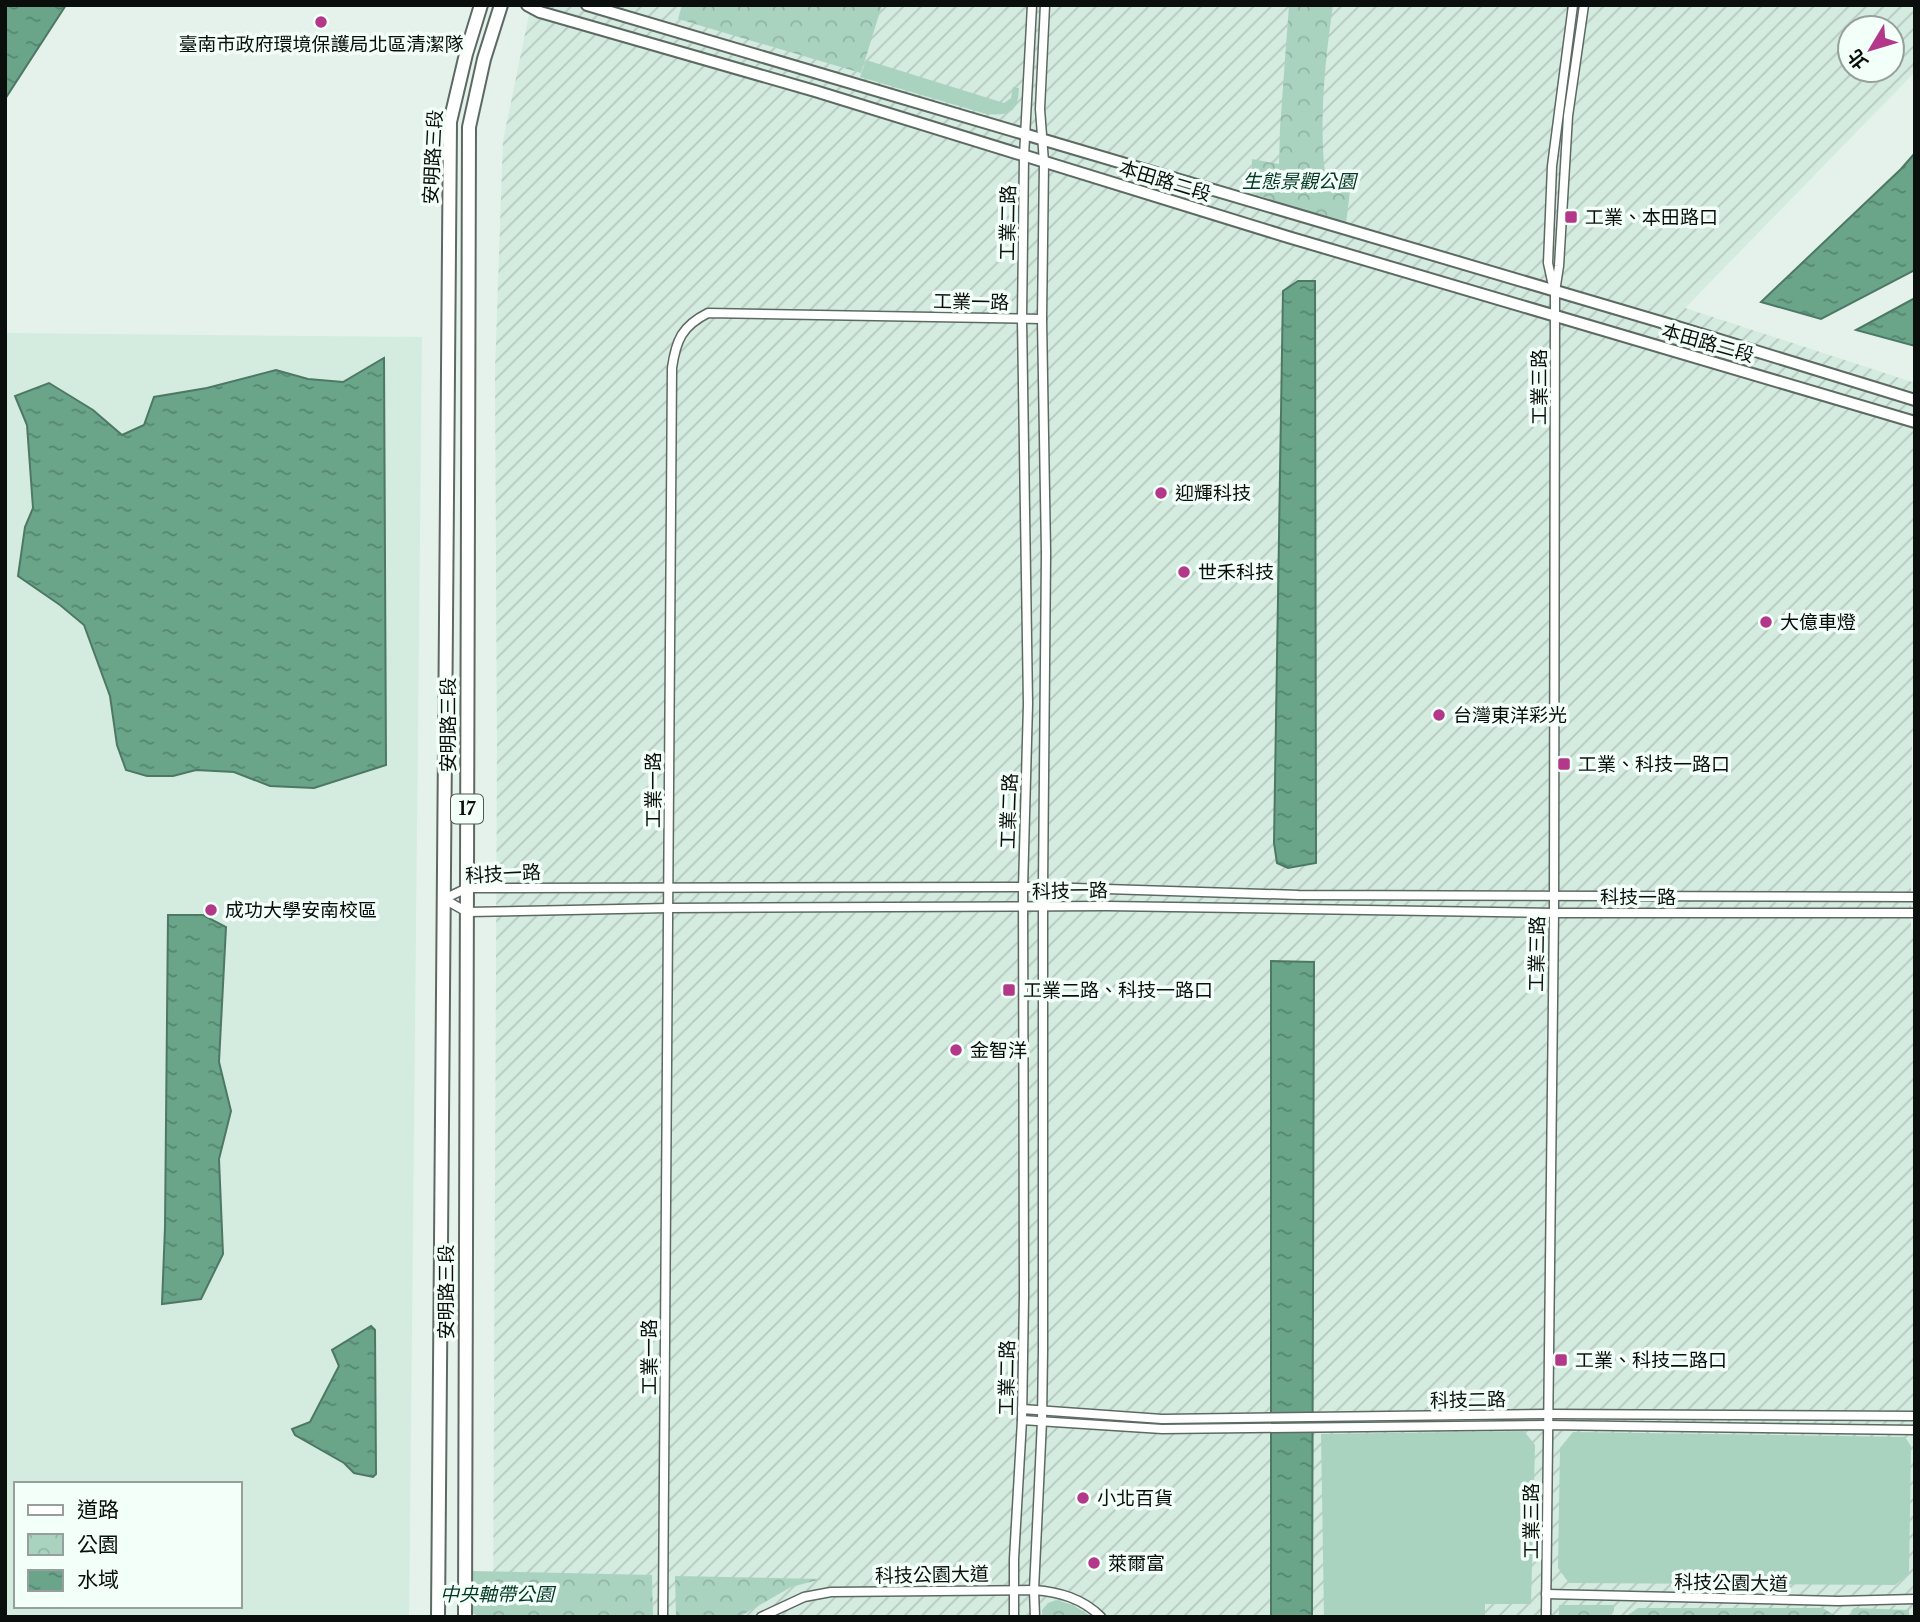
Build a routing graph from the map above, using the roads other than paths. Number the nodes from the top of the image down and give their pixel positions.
1 (481, 5) edge
2 (501, 5) edge
3 (527, 5) edge
4 (587, 5) edge
5 (1032, 5) edge
6 (1045, 5) edge
7 (1573, 5) edge
8 (1584, 5) edge
9 (1557, 126) junction
10 (1567, 127) junction
11 (1025, 135) junction
12 (1043, 140) junction
13 (1024, 156) junction
14 (1553, 158) junction
15 (1564, 159) junction
16 (1044, 162) junction
17 (1555, 292) junction
18 (1555, 316) junction
19 (1022, 319) junction
20 (1042, 319) junction
21 (1915, 400) edge
22 (1915, 422) edge
23 (668, 887) junction
24 (1043, 887) junction
25 (467, 888) junction
26 (1023, 888) junction
27 (1553, 895) junction
28 (1915, 897) edge
29 (444, 899) junction
30 (1043, 907) junction
31 (668, 908) junction
32 (1023, 908) junction
33 (467, 912) junction
34 (1553, 913) junction
35 (1915, 913) edge
36 (1023, 1409) junction
37 (1042, 1411) junction
38 (1546, 1415) junction
39 (1915, 1416) edge
40 (1023, 1420) junction
41 (1042, 1421) junction
42 (1547, 1425) junction
43 (1915, 1430) edge
44 (1014, 1590) junction
45 (1034, 1590) junction
46 (1546, 1594) junction
47 (1915, 1599) edge
48 (439, 1617) edge
49 (464, 1617) edge
50 (663, 1617) edge
51 (761, 1617) edge
52 (1014, 1617) edge
53 (1035, 1617) edge
54 (1101, 1617) edge
55 (1546, 1617) edge

1 - 29 main road, 安明路三段 / 17
2 - 25 main road, 安明路三段 / 17
3 - 13 street, 本田路二段
4 - 11 street, 本田路二段
5 - 11 street, 工業二路
6 - 12 street, 工業二路
7 - 9 street, 工業三路
8 - 10 street, 工業三路
9 - 10 street
9 - 14 street, 工業三路
10 - 15 street, 工業三路
11 - 12 street, 本田路二段
11 - 13 street, 工業二路
12 - 16 street, 工業二路
12 - 17 street, 本田路二段
13 - 16 street, 本田路二段
13 - 19 street, 工業二路
14 - 15 street
14 - 17 street, 工業三路
15 - 17 street, 工業三路
16 - 18 street, 本田路二段
16 - 20 street, 工業二路
17 - 18 street, 工業三路
17 - 21 street, 本田路二段
18 - 22 street, 本田路二段
18 - 27 street, 工業三路
19 - 20 street, 工業一路
19 - 23 street, 工業一路
19 - 26 street, 工業二路
20 - 24 street, 工業二路
23 - 25 street, 科技一路
23 - 26 street, 科技一路
23 - 31 street, 工業一路
24 - 26 street, 科技一路
24 - 27 street, 科技一路
24 - 30 street, 工業二路
25 - 29 street, 科技一路
25 - 33 main road, 安明路三段 / 17
26 - 32 street, 工業二路
27 - 28 street, 科技一路
27 - 34 street, 工業三路
29 - 33 street, 科技一路
29 - 48 main road, 安明路三段 / 17
30 - 32 street, 科技一路
30 - 34 street, 科技一路
30 - 37 street, 工業二路
31 - 32 street, 科技一路
31 - 33 street, 科技一路
31 - 50 street, 工業一路
32 - 36 street, 工業二路
33 - 49 main road, 安明路三段 / 17
34 - 35 street, 科技一路
34 - 38 street, 工業三路
36 - 37 street, 科技二路
36 - 40 street, 工業二路
37 - 38 street, 科技二路
37 - 41 street, 工業二路
38 - 39 street, 科技二路
38 - 42 street, 工業三路
40 - 41 street, 科技二路
40 - 44 street, 工業二路
41 - 42 street, 科技二路
41 - 45 street, 工業二路
42 - 43 street, 科技二路
42 - 46 street, 工業三路
44 - 45 street, 科技公園大道
44 - 51 street, 科技公園大道
44 - 52 street, 工業二路
45 - 53 street, 工業二路
45 - 54 street, 科技公園大道
46 - 47 street, 科技公園大道
46 - 55 street, 工業三路

